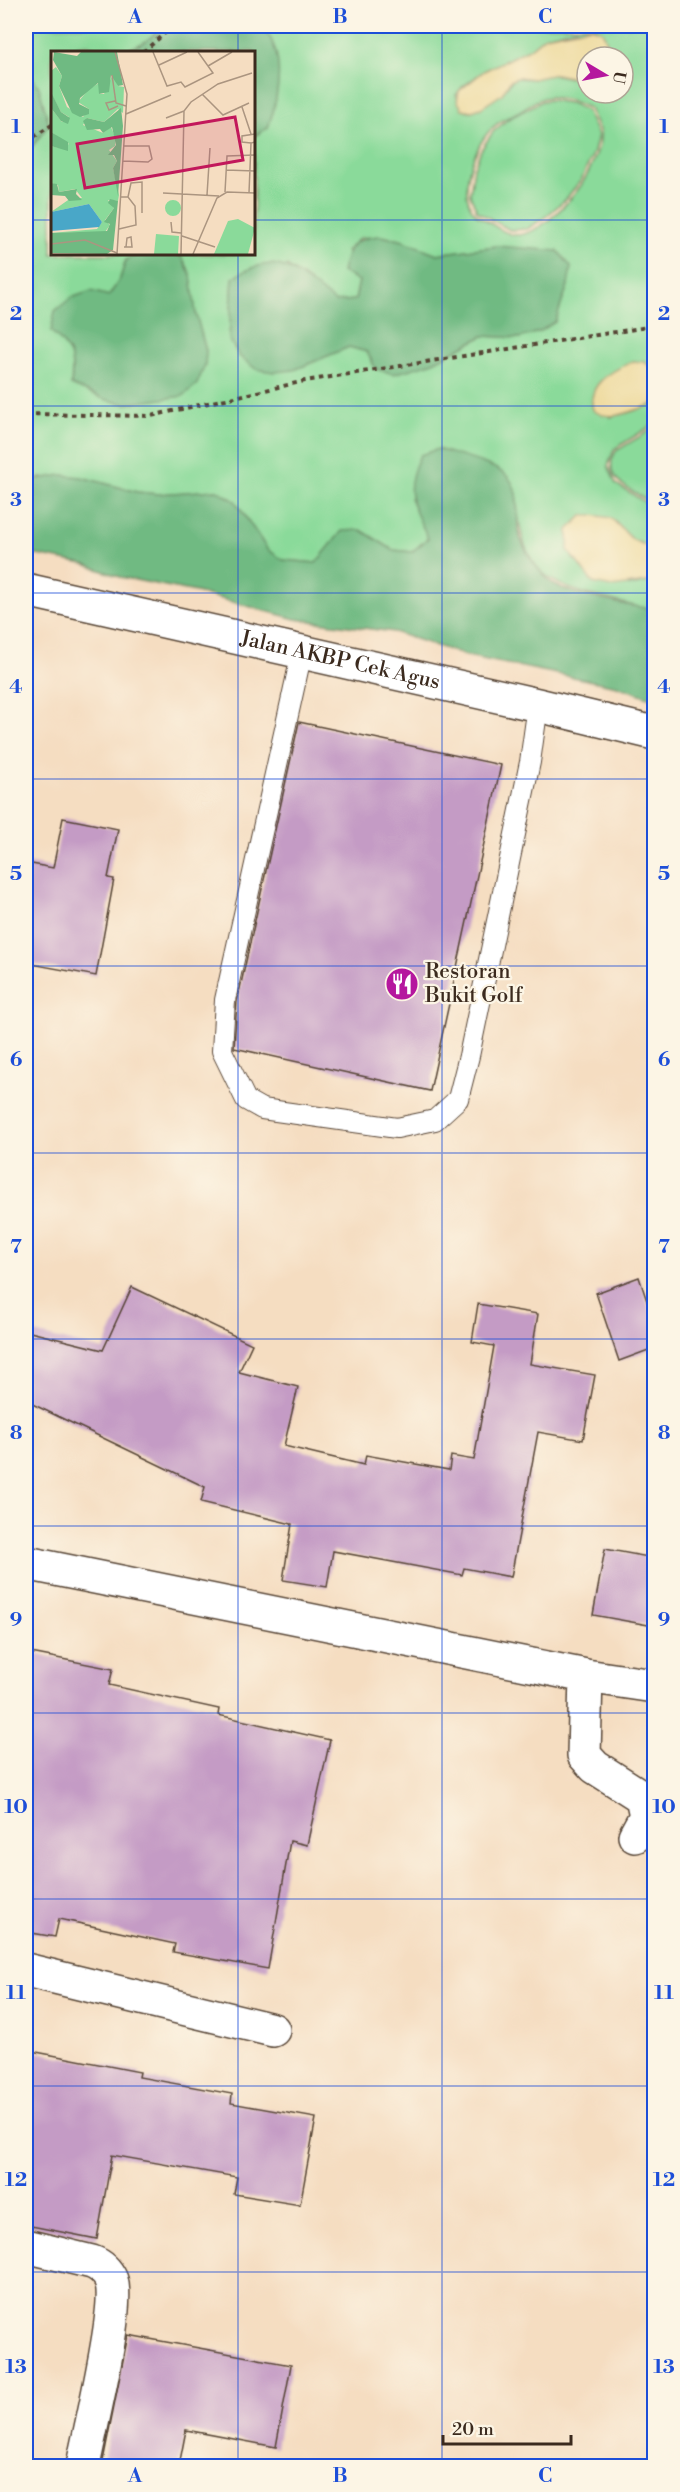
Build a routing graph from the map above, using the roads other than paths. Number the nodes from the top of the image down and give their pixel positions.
1 (26, 590) edge
2 (302, 652) junction
3 (538, 705) junction
4 (654, 734) edge
5 (26, 1563) edge
6 (586, 1676) junction
7 (654, 1686) edge
8 (634, 1836) dead end
9 (26, 1970) edge
10 (273, 2030) dead end
11 (26, 2246) edge
12 (83, 2466) edge

1 - 2 street, Jalan AKBP Cek Agus
2 - 3 street, Jalan AKBP Cek Agus
2 - 3 lane
3 - 4 street, Jalan AKBP Cek Agus
5 - 6 street
6 - 7 street
6 - 8 street
9 - 10 street
11 - 12 street

